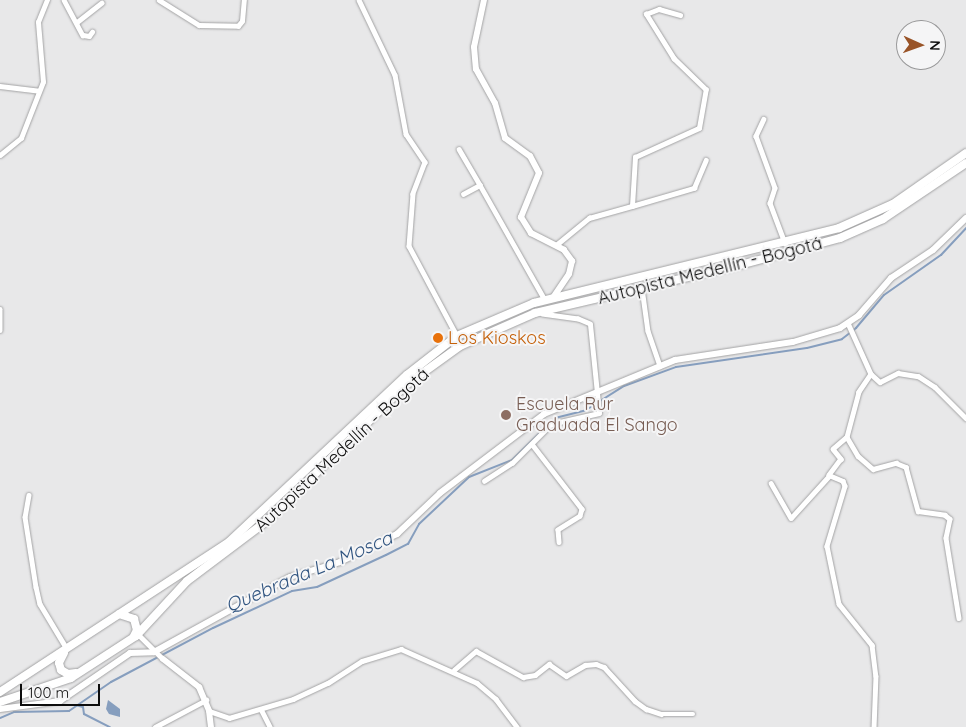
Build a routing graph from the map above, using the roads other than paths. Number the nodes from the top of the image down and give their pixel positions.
1 (47, 0) edge
2 (64, 0) edge
3 (159, 0) edge
4 (244, 0) edge
5 (359, 0) edge
6 (484, 0) edge
7 (101, 3) dead end
8 (680, 14) dead end
9 (77, 22) junction
10 (92, 32) dead end
11 (0, 86) edge
12 (39, 92) junction
13 (764, 119) dead end
14 (459, 149) dead end
15 (966, 153) edge
16 (0, 156) edge
17 (706, 160) dead end
18 (966, 163) edge
19 (480, 185) junction
20 (463, 194) dead end
21 (632, 206) junction
22 (966, 218) edge
23 (784, 243) junction
24 (556, 245) junction
25 (642, 288) junction
26 (549, 299) junction
27 (0, 310) edge
28 (535, 313) junction
29 (849, 325) junction
30 (0, 330) edge
31 (457, 336) junction
32 (660, 366) junction
33 (871, 374) junction
34 (596, 392) junction
35 (966, 418) edge
36 (846, 436) junction
37 (532, 444) junction
38 (829, 476) junction
39 (484, 481) dead end
40 (770, 483) dead end
41 (29, 495) dead end
42 (559, 542) dead end
43 (115, 616) junction
44 (959, 618) dead end
45 (138, 634) junction
46 (131, 639) junction
47 (68, 650) junction
48 (158, 655) junction
49 (87, 669) junction
50 (454, 670) junction
51 (0, 692) edge
52 (206, 700) junction
53 (0, 702) edge
54 (262, 709) junction
55 (0, 710) edge
56 (209, 711) junction
57 (693, 714) dead end
58 (155, 727) edge
59 (211, 727) edge
60 (270, 727) edge
61 (518, 727) edge
62 (874, 727) edge

1 - 12 street
2 - 9 street
3 - 4 street
5 - 31 street
6 - 24 street
7 - 9 street
8 - 21 street
9 - 10 street
11 - 12 street
12 - 16 street
13 - 23 street
14 - 19 street
15 - 23 highway, Autopista Medellín - Bogotá
17 - 21 street
18 - 25 highway, Autopista Medellín - Bogotá
19 - 20 street
19 - 26 street
21 - 24 street
22 - 29 street
23 - 26 highway, Autopista Medellín - Bogotá
24 - 26 street
25 - 28 highway, Autopista Medellín - Bogotá
25 - 32 street
26 - 31 highway, Autopista Medellín - Bogotá
27 - 30 street
28 - 34 street
28 - 45 highway, Autopista Medellín - Bogotá
29 - 32 street
29 - 33 street
31 - 43 highway, Autopista Medellín - Bogotá
32 - 34 street
33 - 35 street
33 - 36 street
34 - 37 street
34 - 48 street
36 - 38 street
36 - 44 street
37 - 39 street
37 - 42 street
38 - 40 street
38 - 62 street
41 - 47 street
43 - 46 highway
43 - 47 highway, Autopista Medellín - Bogotá
45 - 46 highway, Autopista Medellín - Bogotá
45 - 48 street
46 - 49 highway, Autopista Medellín - Bogotá
47 - 49 highway
47 - 51 highway, Autopista Medellín - Bogotá
48 - 52 street
48 - 55 street
49 - 53 highway, Autopista Medellín - Bogotá
50 - 54 street
50 - 57 street
50 - 61 street
52 - 56 street
52 - 58 street
54 - 56 street
54 - 60 street
56 - 59 street

